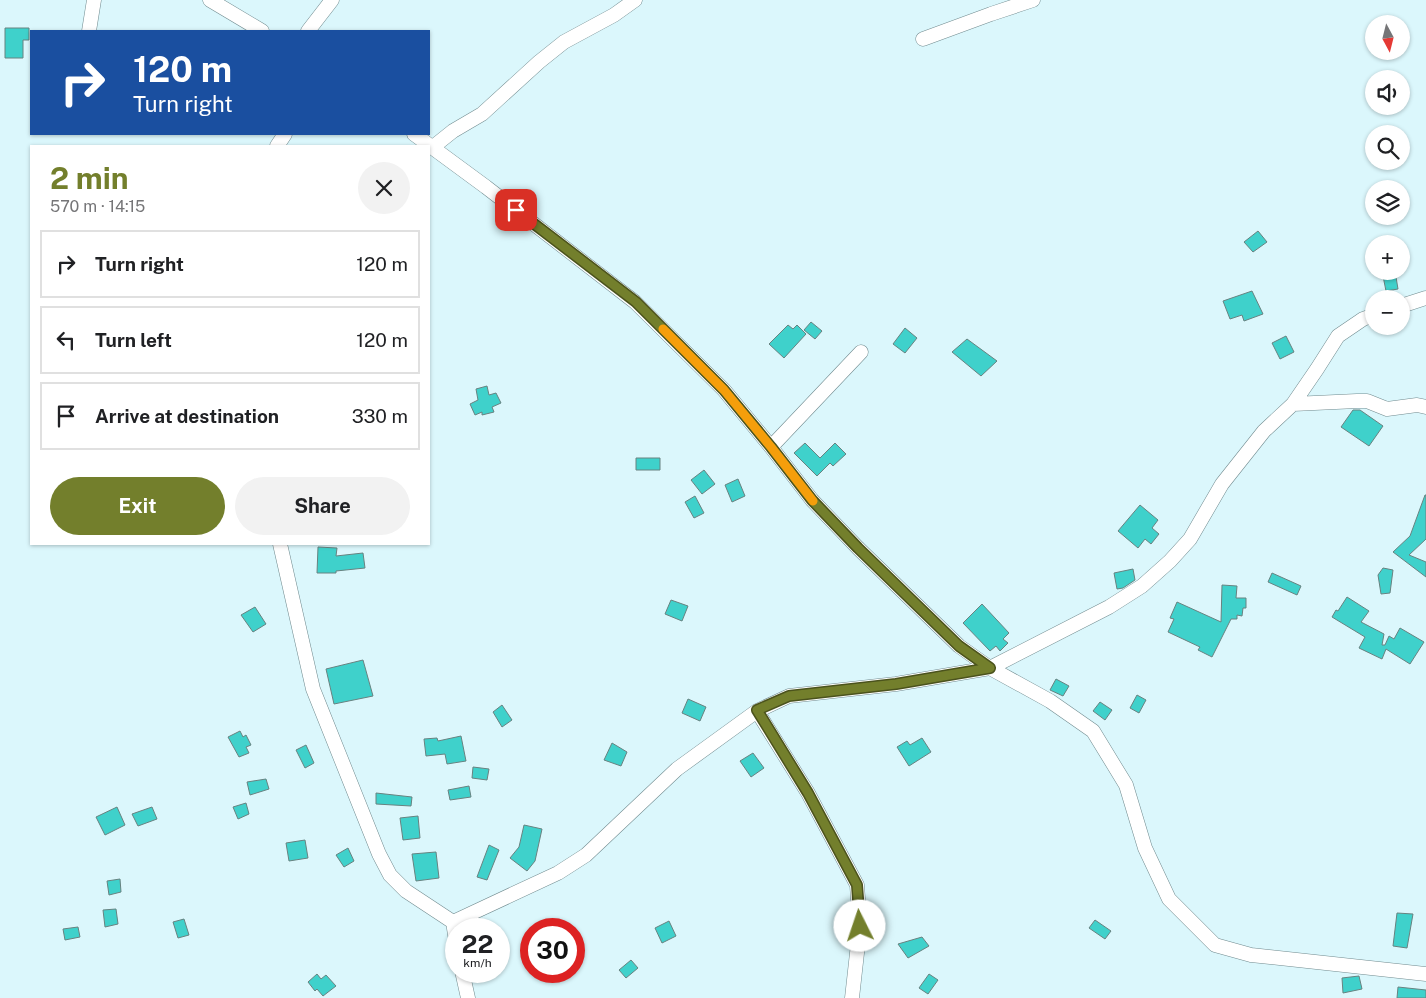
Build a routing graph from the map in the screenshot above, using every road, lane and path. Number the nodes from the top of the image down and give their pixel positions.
1 (94, 0) edge
2 (210, 0) edge
3 (332, 0) edge
4 (635, 0) edge
5 (1033, 0) edge
6 (90, 30) edge
7 (260, 30) edge
8 (309, 30) edge
9 (923, 39) dead end
10 (415, 135) edge
11 (433, 147) junction
12 (1426, 298) edge
13 (1410, 303) edge
14 (1365, 318) edge
15 (861, 352) dead end
16 (1292, 404) junction
17 (1426, 407) edge
18 (771, 447) junction
19 (280, 545) edge
20 (990, 668) junction
21 (757, 710) junction
22 (446, 918) edge
23 (461, 918) edge
24 (1426, 974) edge
25 (465, 983) edge
26 (468, 998) edge
27 (852, 998) edge

1 - 6 street
2 - 7 street
3 - 8 street
4 - 11 street
5 - 9 street
10 - 11 street
11 - 18 street
12 - 13 street
14 - 16 street
15 - 18 street
16 - 17 street
16 - 20 street
18 - 20 street
19 - 22 street
20 - 21 street
20 - 24 street
21 - 23 street
21 - 27 street
25 - 26 street

